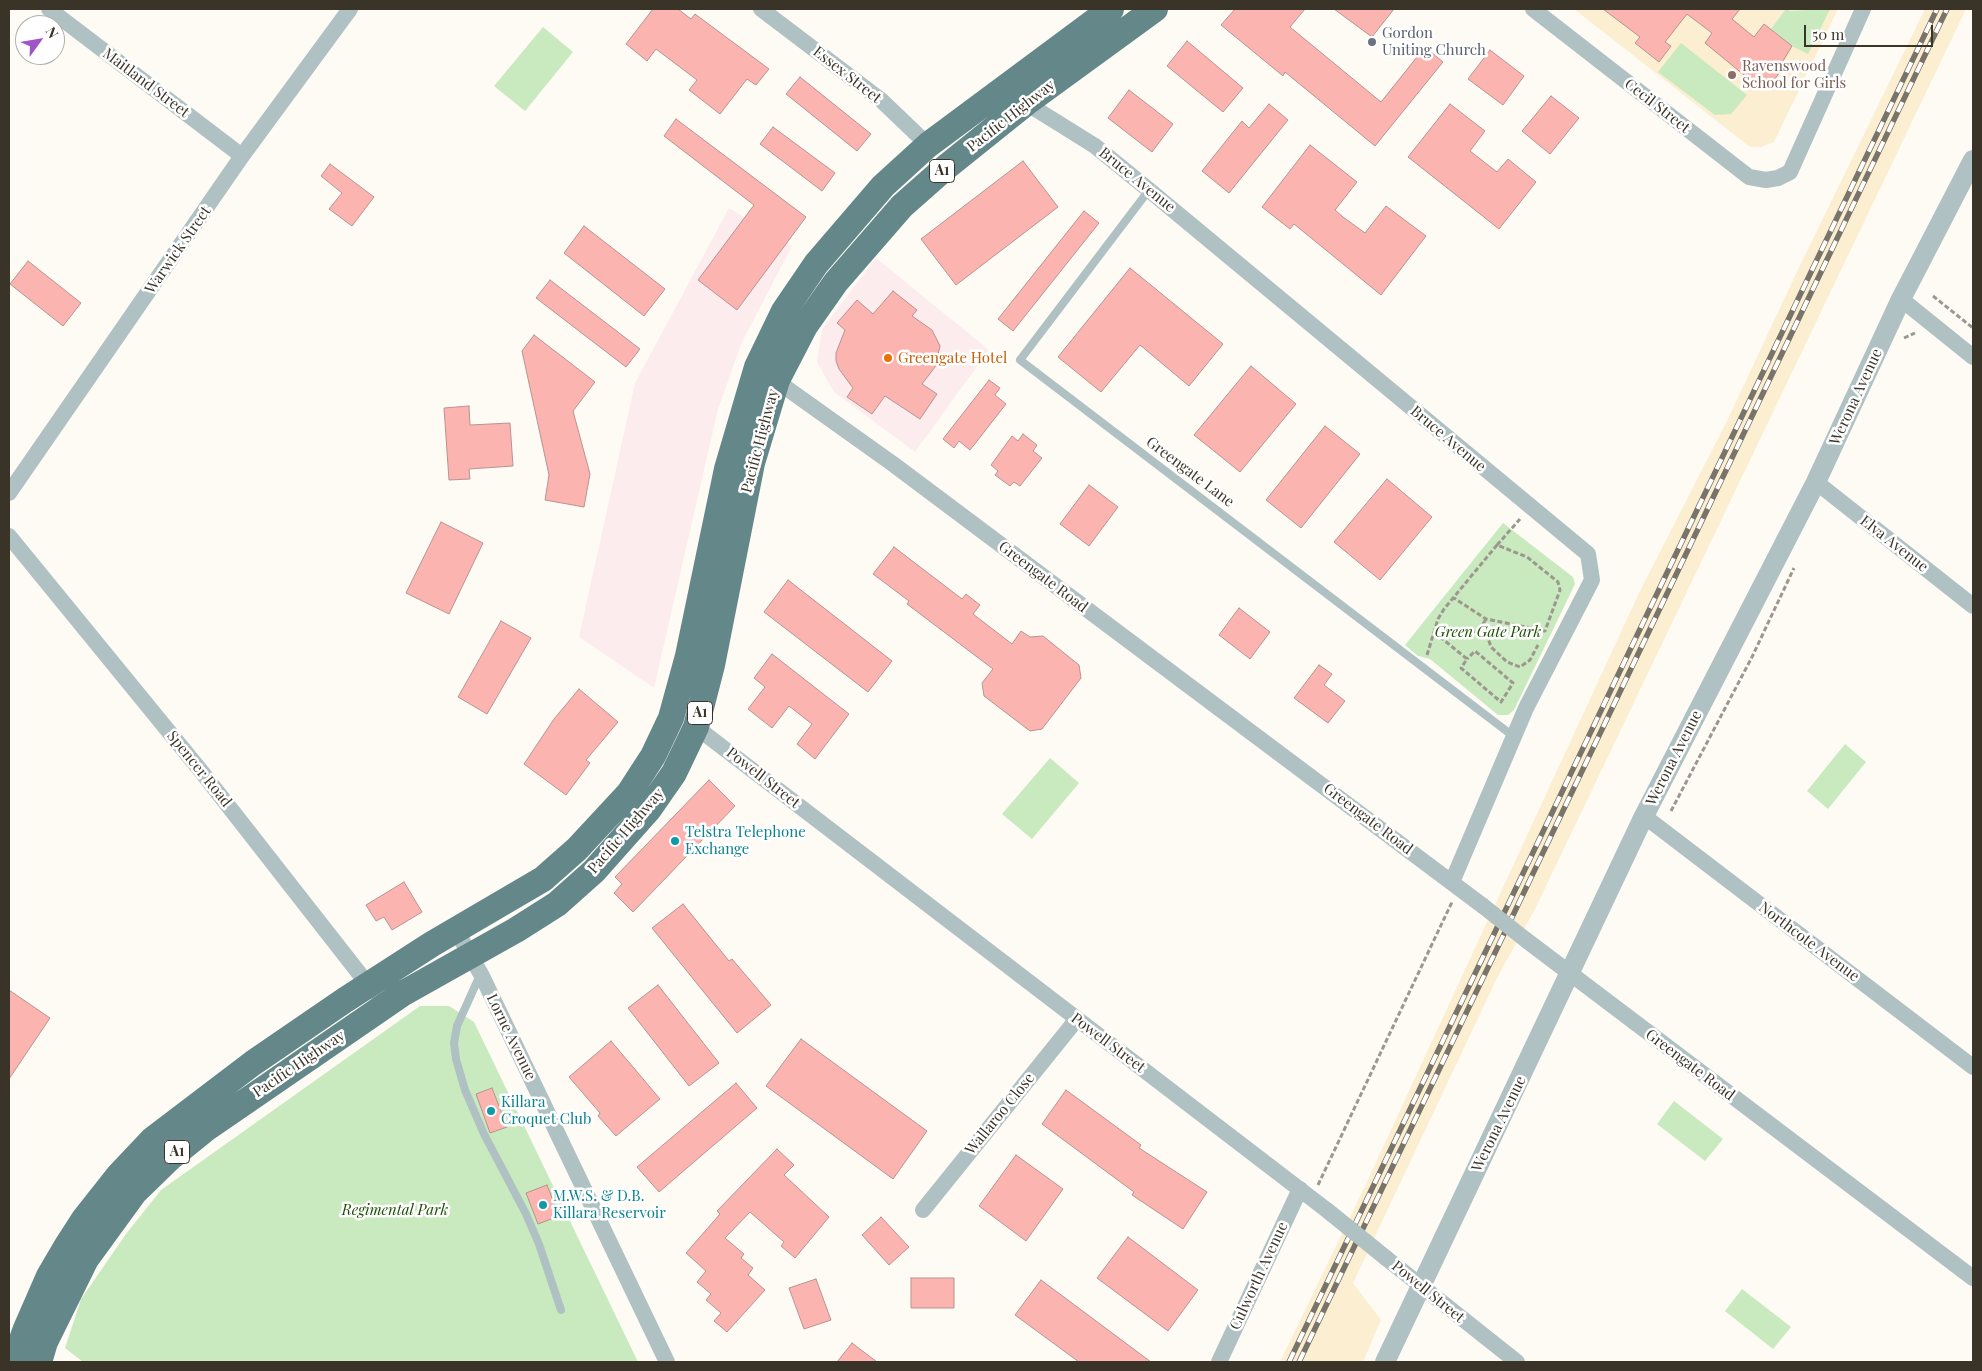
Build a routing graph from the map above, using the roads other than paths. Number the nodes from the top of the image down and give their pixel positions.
1 (49, 9) edge
2 (350, 9) edge
3 (761, 9) edge
4 (1111, 9) edge
5 (1155, 9) edge
6 (1533, 9) edge
7 (1863, 9) edge
8 (1026, 103) junction
9 (928, 145) junction
10 (242, 156) junction
11 (1973, 160) edge
12 (1149, 190) junction
13 (1901, 299) junction
14 (1973, 357) edge
15 (767, 374) junction
16 (1816, 482) junction
17 (9, 493) edge
18 (9, 536) edge
19 (1973, 606) edge
20 (696, 727) junction
21 (1513, 736) junction
22 (1644, 816) junction
23 (1452, 882) junction
24 (456, 930) junction
25 (476, 964) junction
26 (1570, 974) junction
27 (368, 984) junction
28 (384, 1006) junction
29 (1076, 1018) junction
30 (1973, 1067) edge
31 (1300, 1190) junction
32 (924, 1210) dead end
33 (1973, 1278) edge
34 (1421, 1287) junction
35 (561, 1310) dead end
36 (14, 1362) edge
37 (39, 1362) edge
38 (667, 1362) edge
39 (1219, 1362) edge
40 (1385, 1362) edge
41 (1517, 1362) edge

1 - 10 street, Maitland Street
2 - 10 street, Warwick Street
3 - 9 street, Essex Street
4 - 9 highway, Pacific Highway / A1
5 - 8 highway, Pacific Highway / A1
6 - 7 street, Cecil Street
8 - 12 street, Bruce Avenue
8 - 15 highway, Pacific Highway / A1
9 - 15 highway, Pacific Highway / A1
10 - 17 street, Warwick Street
11 - 13 street, Werona Avenue
12 - 21 street, Bruce Avenue
12 - 21 lane, Greengate Lane
13 - 14 street
13 - 16 street, Werona Avenue
15 - 20 highway, Pacific Highway / A1
15 - 23 street, Greengate Road
15 - 24 highway, Pacific Highway / A1
16 - 19 street, Elva Avenue
16 - 22 street, Werona Avenue
18 - 27 street, Spencer Road
20 - 25 highway, Pacific Highway / A1
20 - 29 street, Powell Street
21 - 23 street, Bruce Avenue
22 - 26 street, Werona Avenue
22 - 30 street, Northcote Avenue
23 - 26 street, Greengate Road, bridge
24 - 25 street, Lorne Avenue
24 - 27 highway, Pacific Highway / A1
25 - 28 highway, Pacific Highway / A1
25 - 35 lane
25 - 38 street, Lorne Avenue
26 - 33 street, Greengate Road
26 - 34 street, Werona Avenue
27 - 28 street, Spencer Road
27 - 36 highway, Pacific Highway / A1
28 - 37 highway, Pacific Highway / A1
29 - 31 street, Powell Street
29 - 32 street, Wallaroo Close
31 - 34 street, Powell Street, bridge
31 - 39 street, Culworth Avenue
34 - 40 street, Werona Avenue
34 - 41 street, Powell Street

